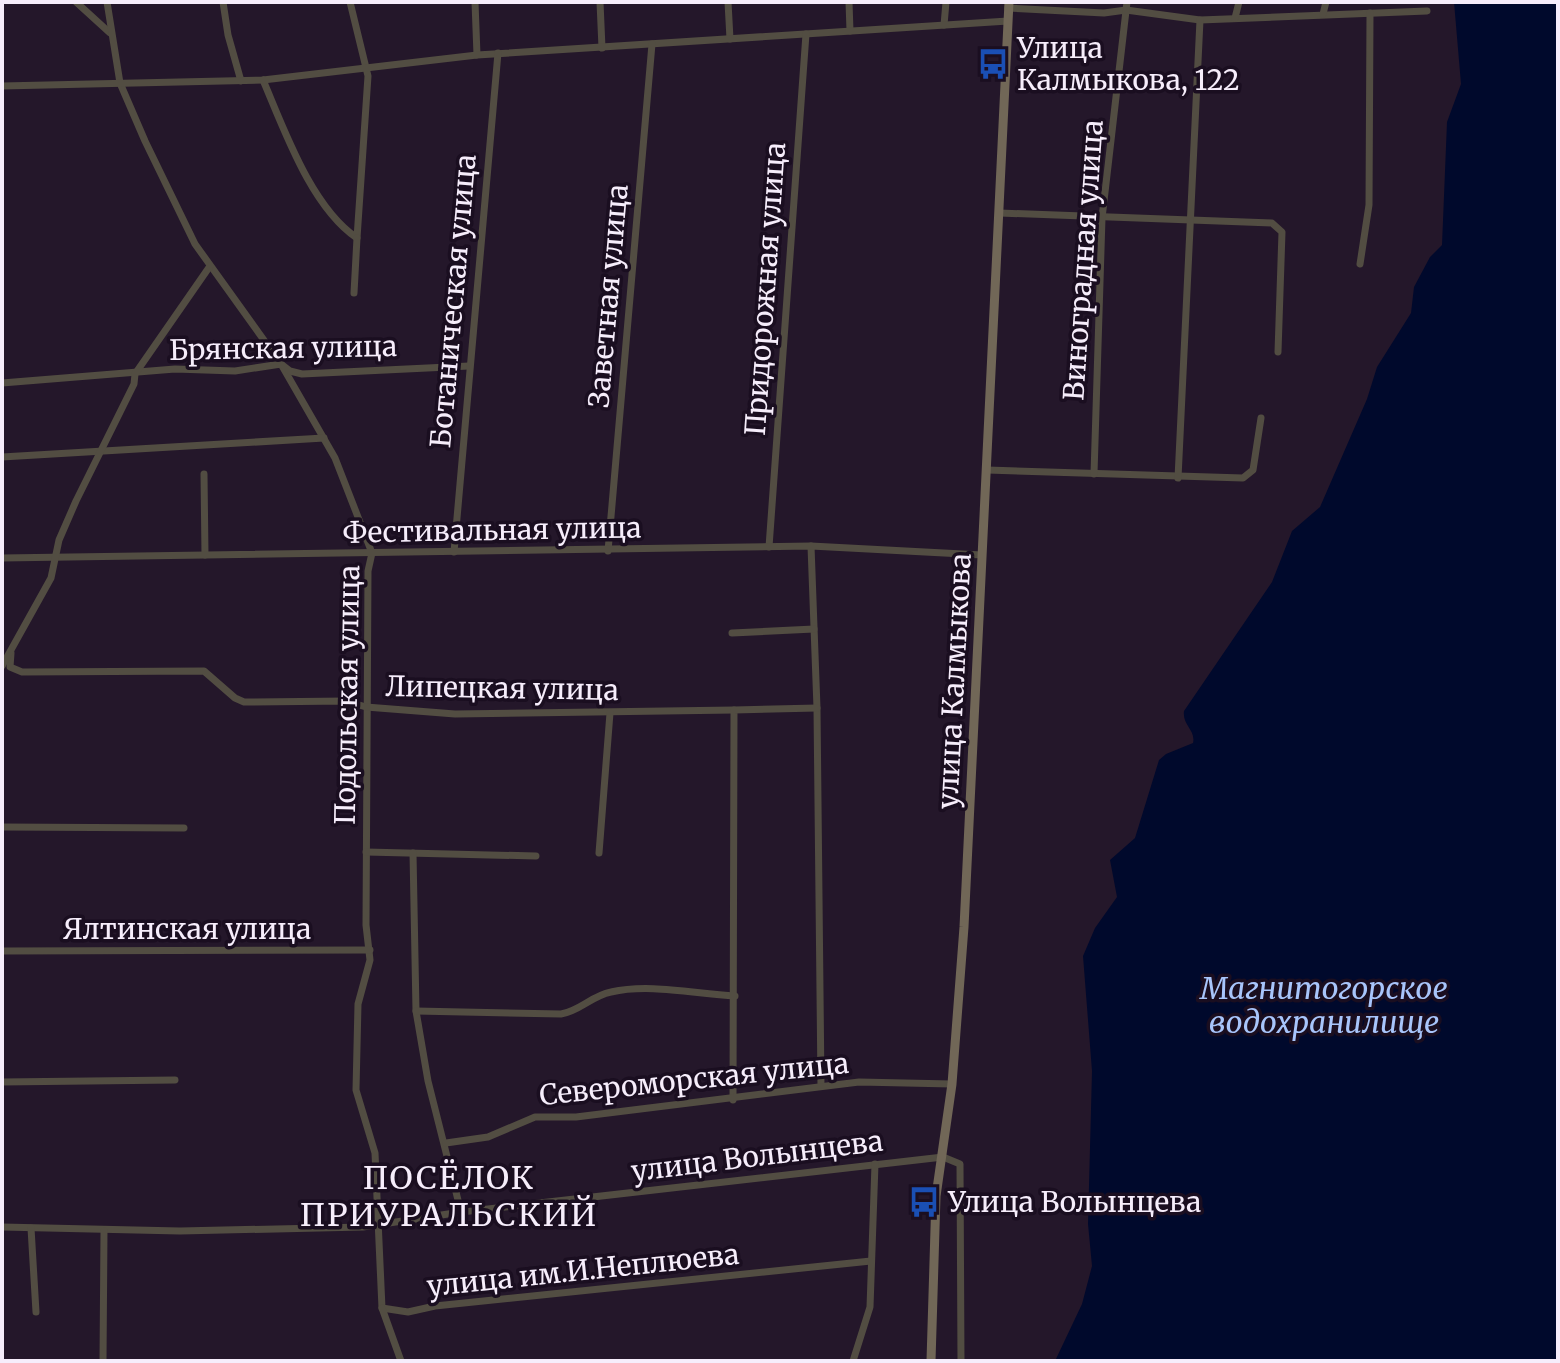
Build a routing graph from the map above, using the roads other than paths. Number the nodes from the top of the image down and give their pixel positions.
1 (76, 2) edge
2 (107, 2) edge
3 (223, 2) edge
4 (350, 2) edge
5 (475, 2) edge
6 (600, 2) edge
7 (728, 2) edge
8 (849, 2) edge
9 (946, 2) edge
10 (1239, 2) edge
11 (1326, 2) edge
12 (1009, 5) edge
13 (1127, 6) edge
14 (1427, 11) dead end
15 (1370, 13) junction
16 (1323, 14) junction
17 (1235, 18) junction
18 (1200, 20) junction
19 (1008, 21) junction
20 (944, 25) junction
21 (850, 31) junction
22 (110, 33) junction
23 (806, 34) junction
24 (730, 39) junction
25 (652, 44) junction
26 (602, 48) junction
27 (498, 53) junction
28 (477, 55) junction
29 (364, 66) junction
30 (263, 80) junction
31 (241, 81) junction
32 (120, 83) junction
33 (2, 86) edge
34 (1000, 213) junction
35 (1102, 218) junction
36 (1189, 221) junction
37 (357, 238) junction
38 (1360, 264) dead end
39 (210, 266) junction
40 (354, 293) dead end
41 (1278, 352) dead end
42 (281, 364) junction
43 (469, 366) junction
44 (135, 374) junction
45 (2, 383) edge
46 (1261, 418) dead end
47 (324, 438) junction
48 (102, 452) junction
49 (2, 457) edge
50 (987, 470) junction
51 (204, 474) dead end
52 (1094, 474) junction
53 (1178, 478) junction
54 (811, 546) junction
55 (769, 547) junction
56 (608, 551) junction
57 (454, 552) junction
58 (372, 553) junction
59 (205, 555) junction
60 (982, 555) junction
61 (58, 557) junction
62 (2, 558) edge
63 (814, 629) junction
64 (732, 633) dead end
65 (11, 653) junction
66 (2, 666) edge
67 (366, 707) junction
68 (817, 708) junction
69 (734, 710) junction
70 (610, 713) junction
71 (2, 827) edge
72 (184, 828) dead end
73 (366, 852) junction
74 (413, 853) junction
75 (599, 853) dead end
76 (536, 856) dead end
77 (370, 950) junction
78 (3, 951) edge
79 (735, 996) junction
80 (416, 1011) junction
81 (175, 1080) dead end
82 (2, 1082) edge
83 (952, 1084) junction
84 (821, 1086) junction
85 (733, 1100) junction
86 (446, 1143) junction
87 (943, 1157) junction
88 (875, 1164) junction
89 (461, 1212) junction
90 (379, 1225) junction
91 (2, 1227) edge
92 (31, 1228) junction
93 (104, 1231) junction
94 (871, 1261) junction
95 (382, 1308) junction
96 (36, 1312) dead end
97 (103, 1361) edge
98 (401, 1361) edge
99 (853, 1361) edge
100 (931, 1361) edge
101 (961, 1361) edge

1 - 22 street
2 - 22 street, Подольская улица
3 - 31 street
4 - 29 street
5 - 28 street
6 - 26 street
7 - 24 street
8 - 21 street
9 - 20 street
10 - 17 street
11 - 16 street
12 - 13 street
12 - 19 main road, улица Калмыкова
13 - 18 street
13 - 35 street, Виноградная улица
14 - 15 street
15 - 16 street
15 - 38 street
16 - 17 street
17 - 18 street
18 - 36 street
19 - 20 street
19 - 34 main road, улица Калмыкова
20 - 21 street
21 - 23 street
22 - 32 street, Подольская улица
23 - 24 street
23 - 55 street, Придорожная улица
24 - 25 street
25 - 26 street
25 - 56 street, Заветная улица
26 - 27 street
27 - 28 street
27 - 43 street, Ботаническая улица
28 - 29 street
29 - 30 street
29 - 37 street
30 - 31 street
30 - 37 street
31 - 32 street
32 - 33 street
32 - 39 street, Подольская улица
34 - 35 street
34 - 50 main road, улица Калмыкова
35 - 36 street
35 - 52 street, Виноградная улица
36 - 41 street
36 - 53 street
37 - 40 street
39 - 42 street, Подольская улица
39 - 44 street
42 - 43 street, Брянская улица
42 - 44 street, Брянская улица
42 - 47 street, Подольская улица
43 - 57 street, Ботаническая улица
44 - 45 street, Брянская улица
44 - 48 street
46 - 53 street
47 - 48 street
47 - 58 street, Подольская улица
48 - 49 street
48 - 61 street
50 - 52 street
50 - 60 main road, улица Калмыкова
51 - 59 street
52 - 53 street
54 - 55 street, Фестивальная улица
54 - 60 street, Фестивальная улица
54 - 63 street
55 - 56 street, Фестивальная улица
56 - 57 street, Фестивальная улица
57 - 58 street, Фестивальная улица
58 - 59 street, Фестивальная улица
58 - 67 street, Подольская улица
59 - 61 street, Фестивальная улица
60 - 83 main road, улица Калмыкова
61 - 62 street, Фестивальная улица
61 - 65 street
63 - 64 street
63 - 68 street
65 - 66 street
65 - 67 street, Липецкая улица
67 - 70 street, Липецкая улица
67 - 73 street, Подольская улица
68 - 69 street, Липецкая улица
68 - 84 street
69 - 70 street, Липецкая улица
69 - 79 street
70 - 75 street
71 - 72 street
73 - 74 street
73 - 77 street, Подольская улица
74 - 76 street
74 - 80 street
77 - 78 street, Ялтинская улица
77 - 90 street, Подольская улица
79 - 80 street
79 - 85 street
80 - 86 street
81 - 82 street
83 - 84 street, Североморская улица
83 - 87 main road, улица Калмыкова
84 - 85 street, Североморская улица
85 - 86 street, Североморская улица
86 - 89 street
87 - 88 street, улица Волынцева
87 - 100 main road, улица Калмыкова
87 - 101 street
88 - 89 street, улица Волынцева
88 - 94 street
89 - 90 street, улица Волынцева
90 - 93 street, улица Волынцева
90 - 95 street
91 - 92 street, улица Волынцева
92 - 93 street, улица Волынцева
92 - 96 street
93 - 97 street
94 - 95 street, улица им.И.Неплюева
94 - 99 street
95 - 98 street

